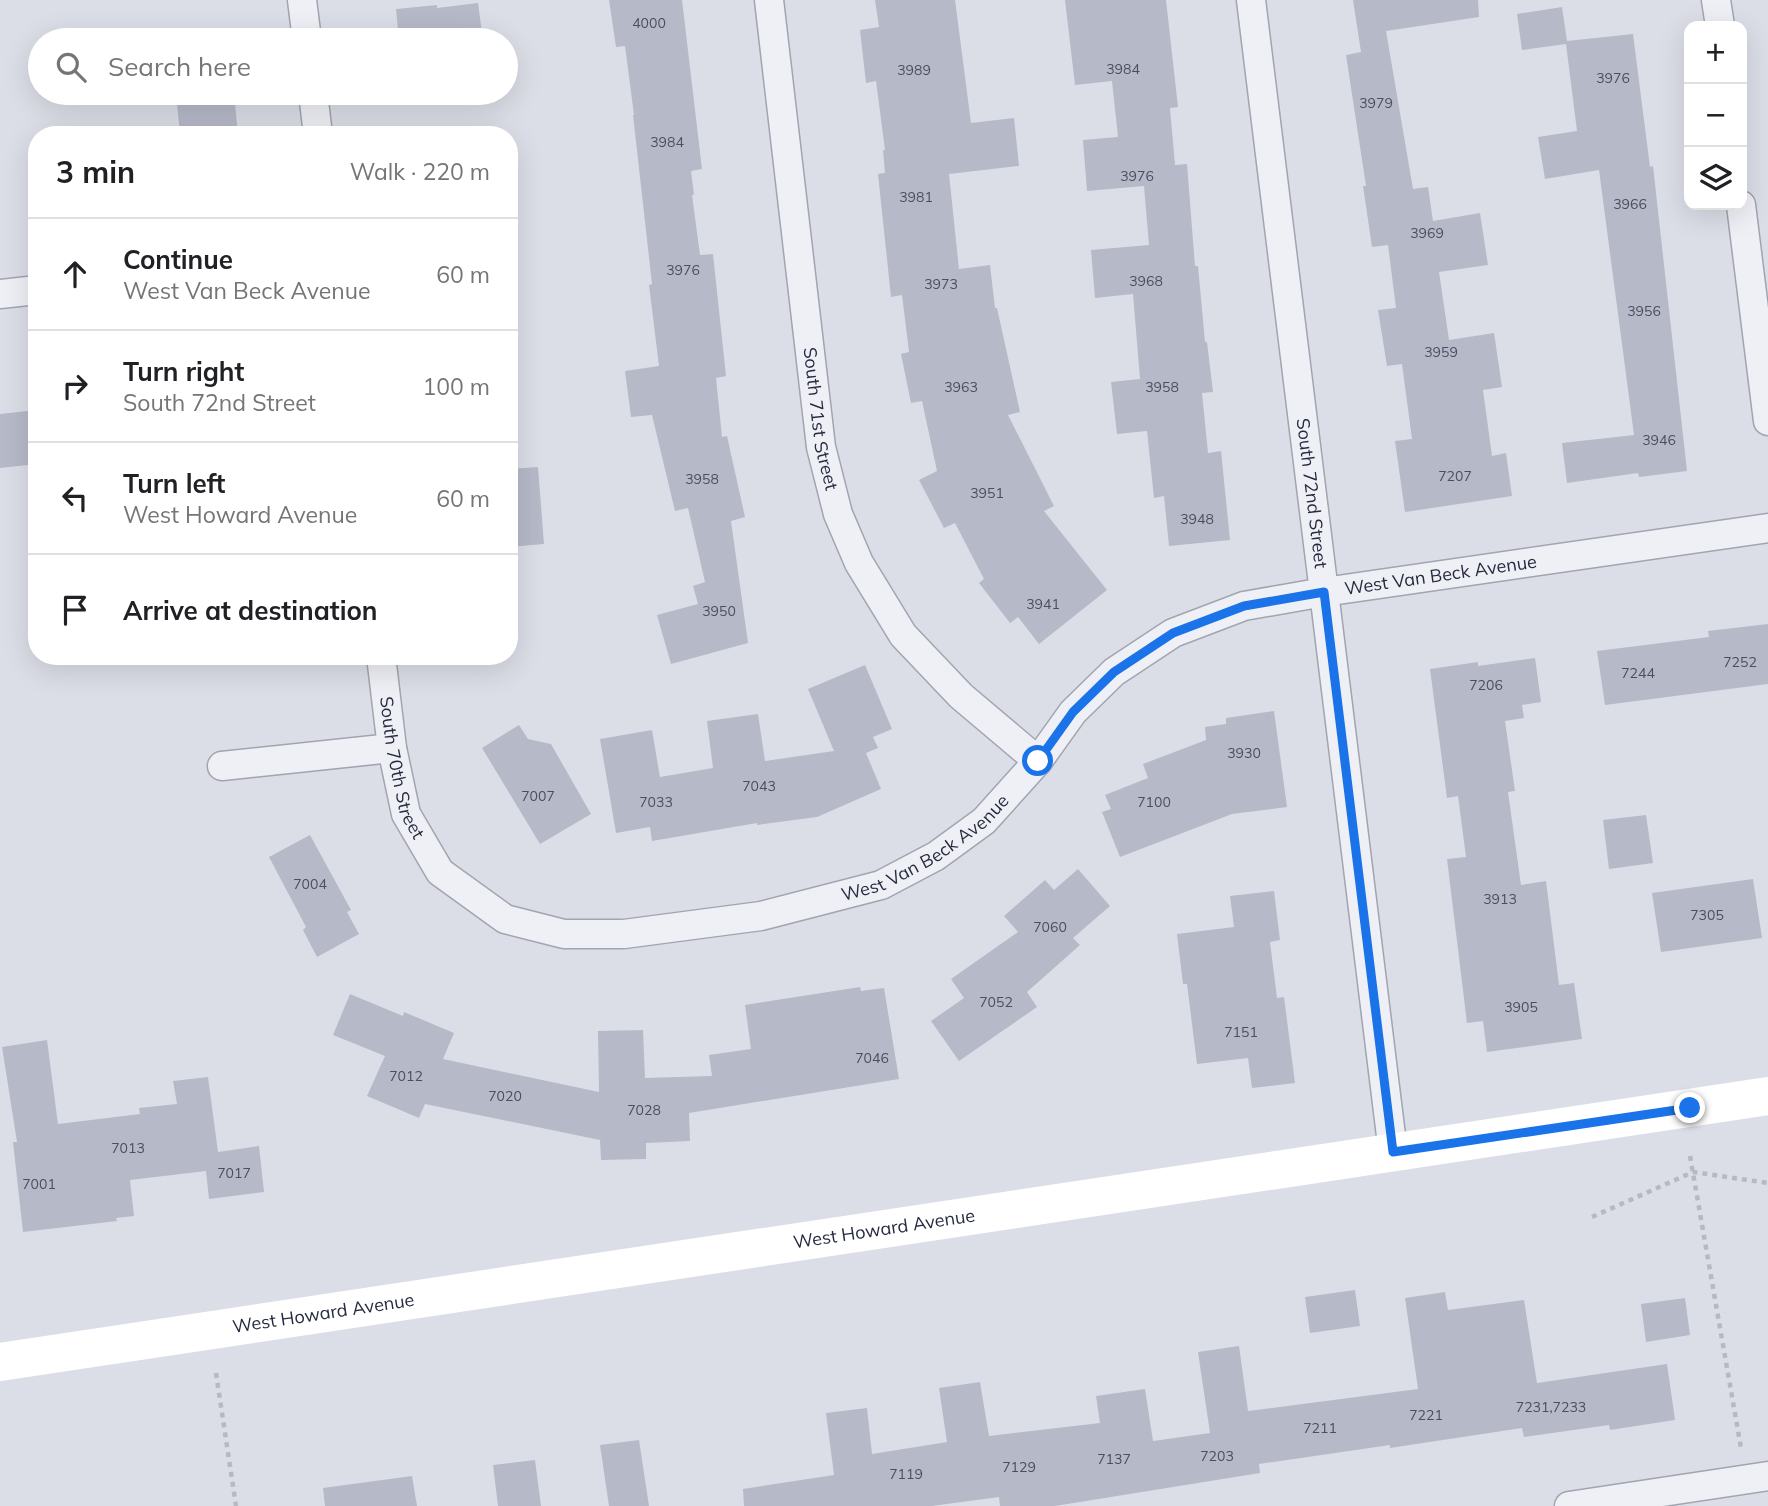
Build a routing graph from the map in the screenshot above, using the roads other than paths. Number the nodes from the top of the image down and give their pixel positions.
1 (302, 0) edge
2 (769, 0) edge
3 (1251, 0) edge
4 (1716, 0) edge
5 (1719, 21) edge
6 (306, 28) edge
7 (314, 105) edge
8 (317, 126) edge
9 (1742, 210) edge
10 (28, 290) edge
11 (0, 293) edge
12 (1768, 421) edge
13 (1768, 528) edge
14 (1324, 592) junction
15 (382, 665) edge
16 (392, 748) junction
17 (1038, 761) junction
18 (222, 766) dead end
19 (440, 872) joint
20 (1768, 1096) edge
21 (1393, 1152) junction
22 (0, 1362) edge
23 (1768, 1476) edge
24 (1569, 1506) edge

1 - 6 street
2 - 17 street, South 71st Street
3 - 14 street, South 72nd Street
4 - 5 street
7 - 8 street
9 - 12 street
10 - 11 street
13 - 14 street, West Van Beck Avenue
14 - 17 street, West Van Beck Avenue
14 - 21 street, South 72nd Street
15 - 16 street, South 70th Street
16 - 18 street
16 - 19 street, South 70th Street
17 - 19 street, West Van Beck Avenue
20 - 21 street, West Howard Avenue
21 - 22 street, West Howard Avenue
23 - 24 street

